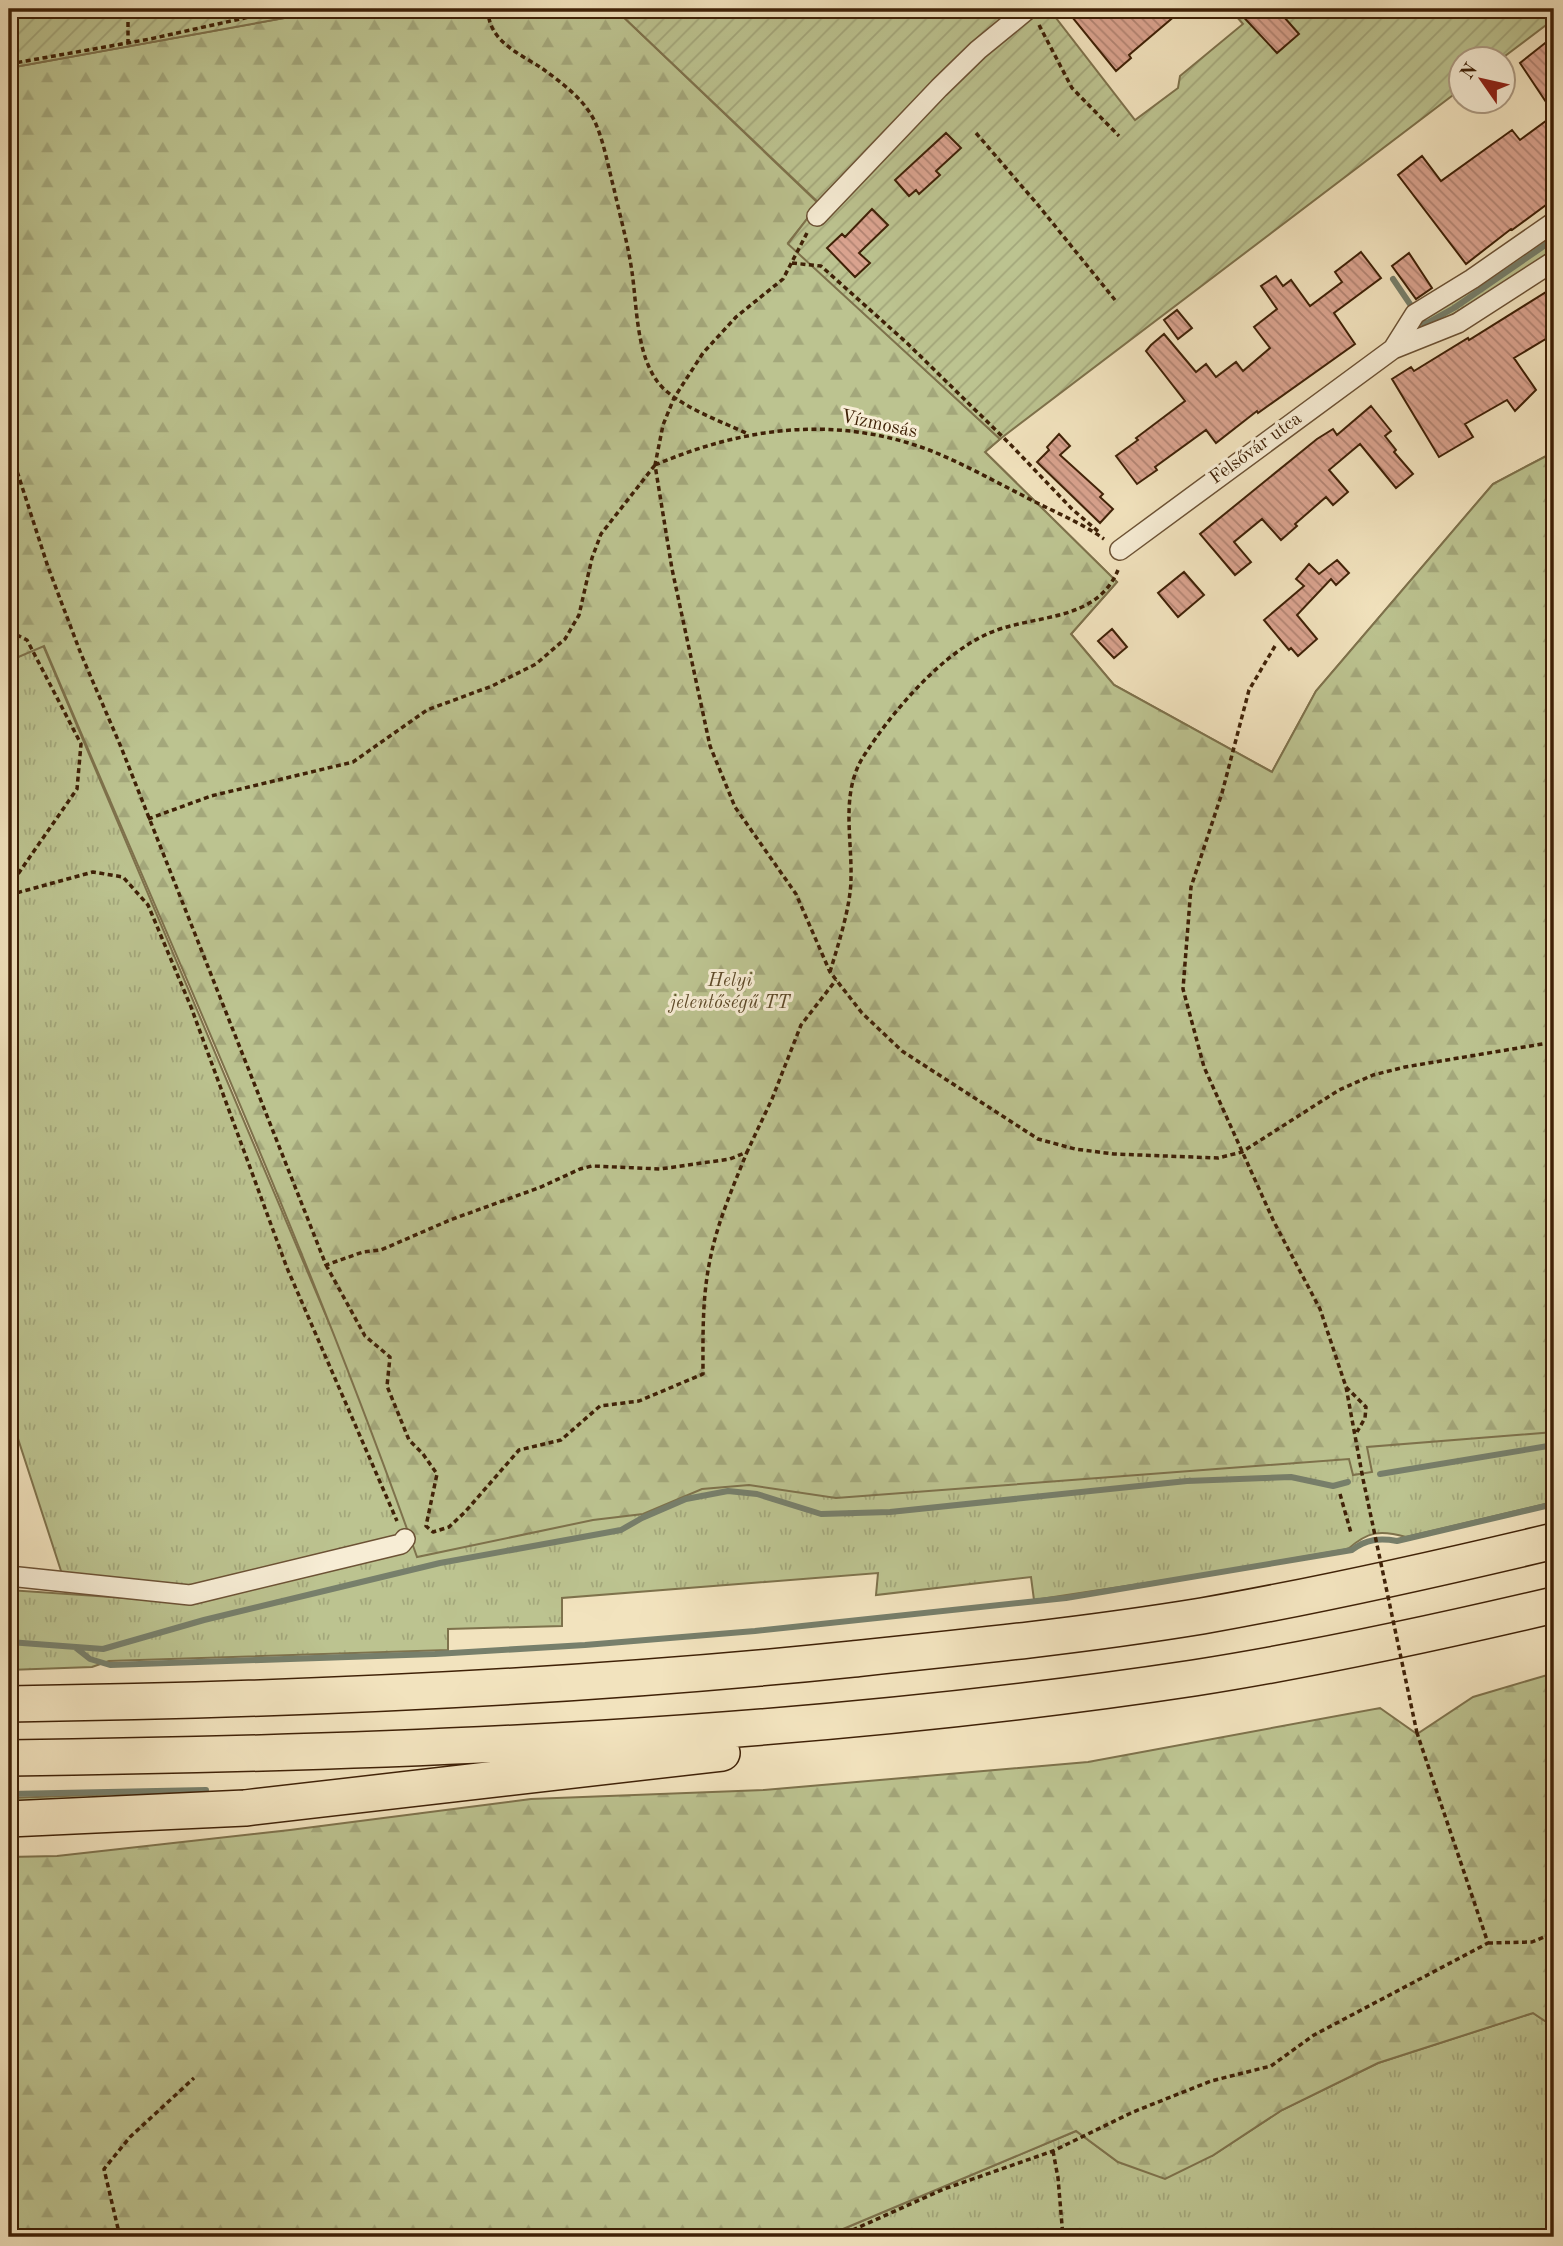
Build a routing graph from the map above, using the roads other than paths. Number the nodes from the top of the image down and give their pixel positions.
1 (1032, 15) edge
2 (817, 216) road end
3 (1554, 222) edge
4 (1554, 261) edge
5 (1392, 349) junction
6 (1120, 550) road end
7 (405, 1539) road end
8 (1554, 1541) edge
9 (9, 1576) edge
10 (1554, 1605) edge
11 (9, 1704) edge
12 (768, 1728) junction
13 (9, 1758) edge
14 (9, 1819) edge

1 - 2 street
3 - 5 street, Felsővár utca
4 - 5 street, Felsővár utca
5 - 6 street, Felsővár utca
7 - 9 street
8 - 11 highway
10 - 12 highway
12 - 13 highway
12 - 14 highway

